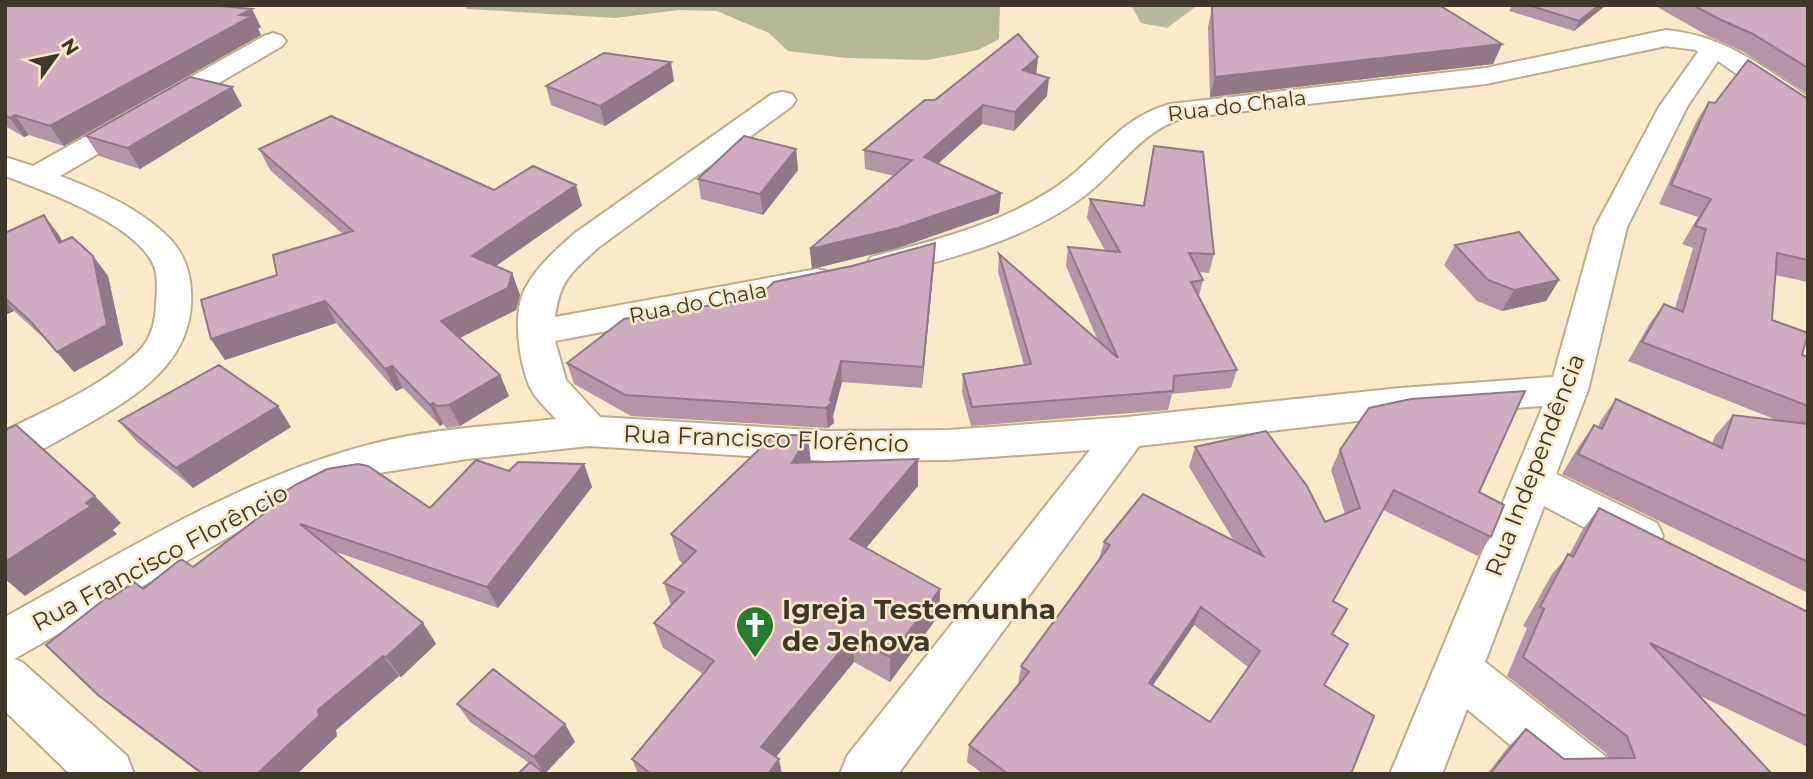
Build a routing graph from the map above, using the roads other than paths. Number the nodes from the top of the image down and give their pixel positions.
1 (273, 41) dead end
2 (1702, 45) junction
3 (782, 100) dead end
4 (1808, 110) edge
5 (5, 166) edge
6 (35, 177) junction
7 (535, 333) junction
8 (1569, 390) junction
9 (589, 431) junction
10 (1127, 432) junction
11 (5, 450) edge
12 (1531, 480) junction
13 (1675, 553) edge
14 (5, 641) edge
15 (1457, 670) junction
16 (5, 678) edge
17 (108, 774) edge
18 (866, 774) edge
19 (1416, 774) edge
20 (1586, 774) edge

1 - 6 street
2 - 4 street
2 - 7 street, Rua do Chala
2 - 8 street, Rua Independência
3 - 7 street
5 - 6 street
6 - 11 street
7 - 9 street
8 - 10 street, Rua Francisco Florêncio
8 - 12 street, Rua Independência
9 - 10 street, Rua Francisco Florêncio
9 - 14 street, Rua Francisco Florêncio
10 - 18 street
12 - 13 street
12 - 15 street, Rua Independência
15 - 19 street, Rua Independência
15 - 20 street
16 - 17 street

